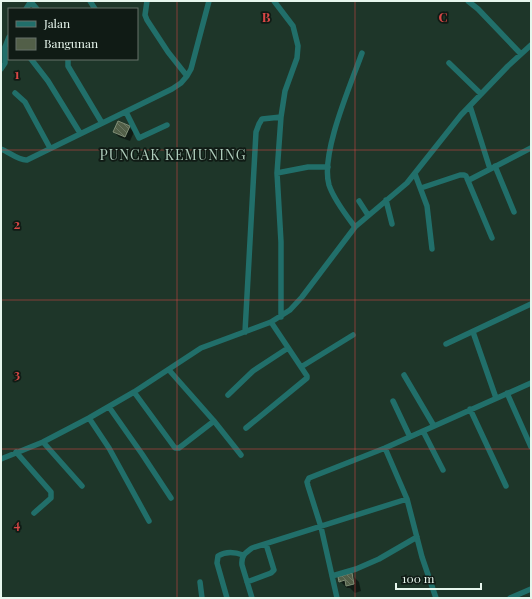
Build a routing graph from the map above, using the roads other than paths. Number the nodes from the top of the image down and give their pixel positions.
1 (147, 1) edge
2 (209, 1) edge
3 (274, 1) edge
4 (468, 1) edge
5 (8, 40) edge
6 (531, 45) edge
7 (362, 53) dead end
8 (520, 53) junction
9 (32, 60) edge
10 (68, 60) edge
11 (449, 63) dead end
12 (1, 69) edge
13 (186, 76) junction
14 (15, 93) dead end
15 (481, 94) junction
16 (470, 106) junction
17 (126, 112) junction
18 (281, 117) junction
19 (102, 124) junction
20 (167, 125) dead end
21 (80, 133) junction
22 (1, 144) edge
23 (50, 148) junction
24 (531, 148) edge
25 (1, 149) edge
26 (9, 152) junction
27 (328, 167) junction
28 (493, 167) junction
29 (277, 173) junction
30 (415, 174) junction
31 (469, 180) junction
32 (421, 188) junction
33 (386, 200) junction
34 (359, 201) dead end
35 (514, 212) dead end
36 (368, 215) junction
37 (392, 224) dead end
38 (355, 227) junction
39 (492, 238) dead end
40 (432, 249) dead end
41 (531, 304) edge
42 (280, 317) junction
43 (271, 322) junction
44 (245, 332) junction
45 (473, 332) junction
46 (353, 336) dead end
47 (446, 344) dead end
48 (288, 348) junction
49 (301, 367) junction
50 (169, 370) junction
51 (404, 376) dead end
52 (531, 383) edge
53 (134, 392) junction
54 (507, 393) junction
55 (228, 395) dead end
56 (496, 398) junction
57 (393, 401) dead end
58 (108, 407) junction
59 (470, 409) junction
60 (90, 418) junction
61 (214, 421) junction
62 (434, 426) junction
63 (246, 428) dead end
64 (423, 431) junction
65 (410, 437) junction
66 (43, 442) junction
67 (531, 447) edge
68 (385, 448) junction
69 (16, 452) junction
70 (240, 454) dead end
71 (1, 459) edge
72 (444, 470) dead end
73 (82, 486) dead end
74 (506, 486) dead end
75 (171, 498) dead end
76 (407, 499) junction
77 (34, 513) dead end
78 (149, 521) dead end
79 (321, 527) junction
80 (417, 538) junction
81 (266, 544) junction
82 (244, 555) junction
83 (332, 576) junction
84 (200, 582) dead end
85 (247, 582) junction
86 (531, 589) edge
87 (202, 598) edge
88 (226, 598) edge
89 (252, 598) edge
90 (337, 598) edge
91 (436, 598) edge
92 (510, 598) edge

1 - 13 street
2 - 13 street
3 - 18 street
4 - 8 street
5 - 12 street
6 - 8 street
7 - 27 street
8 - 15 street
9 - 21 street
10 - 19 street
11 - 15 street
13 - 17 street
14 - 23 street
15 - 16 street
16 - 28 street
16 - 30 street
17 - 19 street
17 - 20 street
18 - 29 street
18 - 44 street
19 - 21 street
21 - 23 street
22 - 26 street
23 - 26 street
24 - 28 street
25 - 26 street
27 - 29 street
27 - 38 street
28 - 31 street
28 - 35 street
29 - 42 street
30 - 32 street
30 - 33 street
31 - 32 street
31 - 39 street
32 - 40 street
33 - 36 street
33 - 37 street
34 - 36 street
36 - 38 street
38 - 42 street
41 - 45 street
42 - 43 street
43 - 44 street
43 - 48 street
44 - 50 street
45 - 47 street
45 - 56 street
46 - 49 street
48 - 49 street
48 - 55 street
49 - 63 street
50 - 53 street
50 - 61 street
51 - 62 street
52 - 54 street
53 - 58 street
53 - 61 street
54 - 56 street
54 - 67 street
56 - 59 street
57 - 65 street
58 - 60 street
58 - 75 street
59 - 62 street
59 - 74 street
60 - 66 street
60 - 78 street
61 - 70 street
62 - 64 street
64 - 65 street
64 - 72 street
65 - 68 street
66 - 69 street
66 - 73 street
68 - 76 street
68 - 79 street
69 - 71 street
69 - 77 street
76 - 79 street
76 - 80 street
79 - 81 street
79 - 83 street
80 - 83 street
80 - 91 street
81 - 82 street
81 - 85 street
82 - 85 street
82 - 88 street
83 - 90 street
84 - 87 street
85 - 89 street
86 - 92 street

